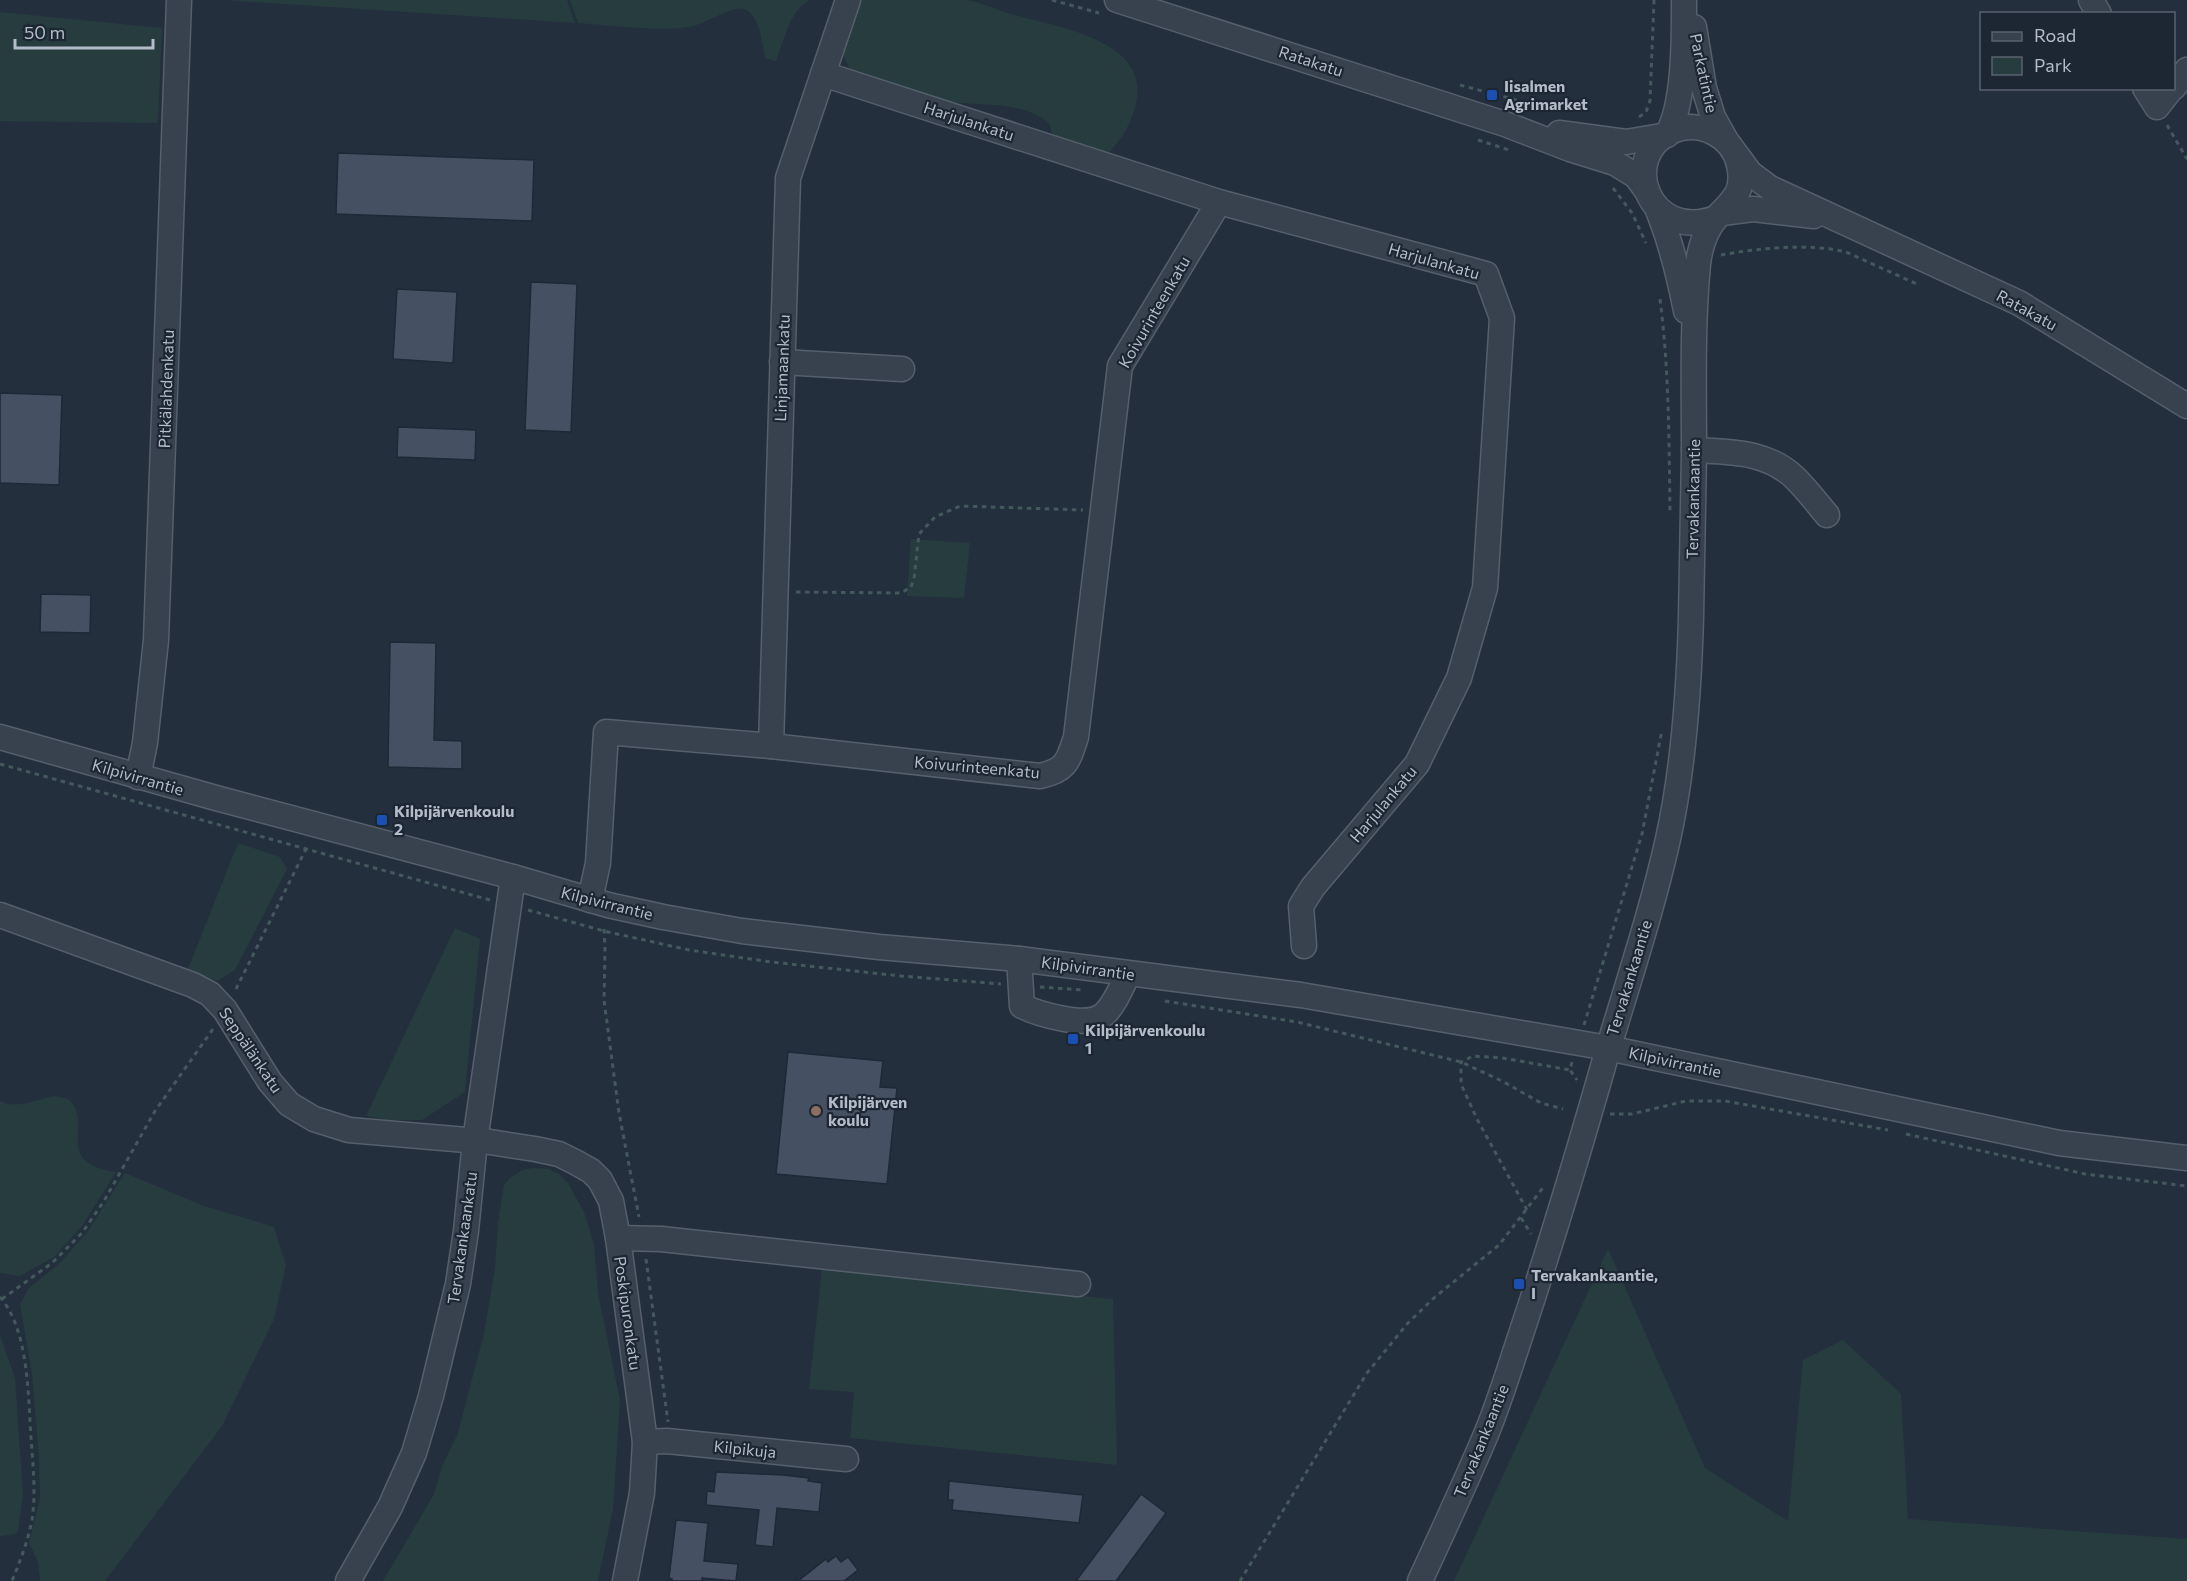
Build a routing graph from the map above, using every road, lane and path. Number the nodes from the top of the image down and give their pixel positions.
1 (179, 0) edge
2 (848, 0) edge
3 (1117, 0) edge
4 (1654, 0) edge
5 (1684, 0) edge
6 (1690, 0) edge
7 (1157, 6) edge
8 (2187, 70) edge
9 (823, 74) junction
10 (1460, 85) dead end
11 (2175, 85) edge
12 (2169, 90) edge
13 (2151, 98) edge
14 (1562, 112) dead end
15 (1637, 119) dead end
16 (1505, 124) junction
17 (1667, 135) junction
18 (1732, 148) junction
19 (2187, 159) edge
20 (1615, 163) junction
21 (1652, 199) junction
22 (1218, 202) junction
23 (1719, 215) junction
24 (1860, 229) junction
25 (1646, 245) dead end
26 (1700, 255) junction
27 (1919, 285) dead end
28 (1659, 290) dead end
29 (1693, 346) junction
30 (782, 362) junction
31 (902, 369) dead end
32 (2187, 406) edge
33 (1694, 450) junction
34 (1103, 510) junction
35 (1670, 511) dead end
36 (1827, 515) dead end
37 (776, 591) junction
38 (1662, 730) dead end
39 (0, 737) edge
40 (771, 746) junction
41 (0, 764) edge
42 (138, 777) junction
43 (306, 849) junction
44 (513, 877) junction
45 (487, 899) dead end
46 (599, 903) junction
47 (0, 915) edge
48 (1304, 946) dead end
49 (1019, 959) junction
50 (1128, 974) junction
51 (225, 1010) junction
52 (1578, 1043) junction
53 (1608, 1048) junction
54 (1570, 1070) junction
55 (1580, 1085) dead end
56 (1609, 1114) dead end
57 (1892, 1131) dead end
58 (1904, 1134) dead end
59 (475, 1141) junction
60 (2187, 1158) edge
61 (1548, 1181) dead end
62 (2187, 1186) edge
63 (1527, 1210) junction
64 (618, 1238) junction
65 (643, 1238) junction
66 (1078, 1284) dead end
67 (1, 1298) edge
68 (656, 1441) junction
69 (846, 1459) dead end
70 (12, 1581) edge
71 (348, 1581) edge
72 (625, 1581) edge
73 (1240, 1581) edge
74 (1420, 1581) edge

1 - 42 street, Pitkälahdenkatu
2 - 9 street, Linjamaankatu
3 - 7 street, Ratakatu
4 - 15 path
5 - 17 street, Parkatintie
6 - 18 street, Parkatintie
7 - 16 street, Ratakatu
8 - 11 street
9 - 22 street, Harjulankatu
9 - 30 street, Linjamaankatu
10 - 14 path
12 - 13 street
13 - 19 path
16 - 17 street, Ratakatu
16 - 20 street, Ratakatu
17 - 18 street
17 - 21 street
18 - 23 street
18 - 24 street, Ratakatu
20 - 21 street, Ratakatu
20 - 25 path
21 - 23 street
21 - 29 street, Tervakankaantie
22 - 34 street, Koivurinteenkatu
22 - 48 street, Harjulankatu
23 - 24 street, Ratakatu
23 - 26 street, Tervakankaantie
24 - 32 street, Ratakatu
26 - 27 path
26 - 29 street, Tervakankaantie
28 - 35 path
29 - 33 street, Tervakankaantie
30 - 31 street
30 - 37 street, Linjamaankatu
33 - 36 street
33 - 53 street, Tervakankaantie
34 - 37 path
34 - 40 street, Koivurinteenkatu
37 - 40 street, Linjamaankatu
38 - 52 path
39 - 42 street, Kilpivirrantie
40 - 46 street, Koivurinteenkatu
41 - 43 path
42 - 44 street, Kilpivirrantie
43 - 45 path
43 - 51 path
44 - 46 street, Kilpivirrantie
44 - 59 street, Tervakankaankatu
46 - 49 street, Kilpivirrantie
46 - 65 path
47 - 51 street, Seppälänkatu
49 - 50 street, Kilpivirrantie
49 - 50 street
50 - 52 street, Kilpivirrantie
51 - 59 street, Seppälänkatu
51 - 67 path
52 - 53 street, Kilpivirrantie
52 - 54 path
53 - 60 street, Kilpivirrantie
53 - 74 street, Tervakankaantie
54 - 55 path
54 - 63 path
56 - 57 path
58 - 62 path
59 - 64 street, Poskipuronkatu
59 - 71 street, Tervakankaankatu
61 - 63 path
63 - 73 path
64 - 65 street
64 - 68 street, Poskipuronkatu
65 - 66 street
65 - 68 path
67 - 70 path
68 - 69 street, Kilpikuja
68 - 72 street, Poskipuronkatu

